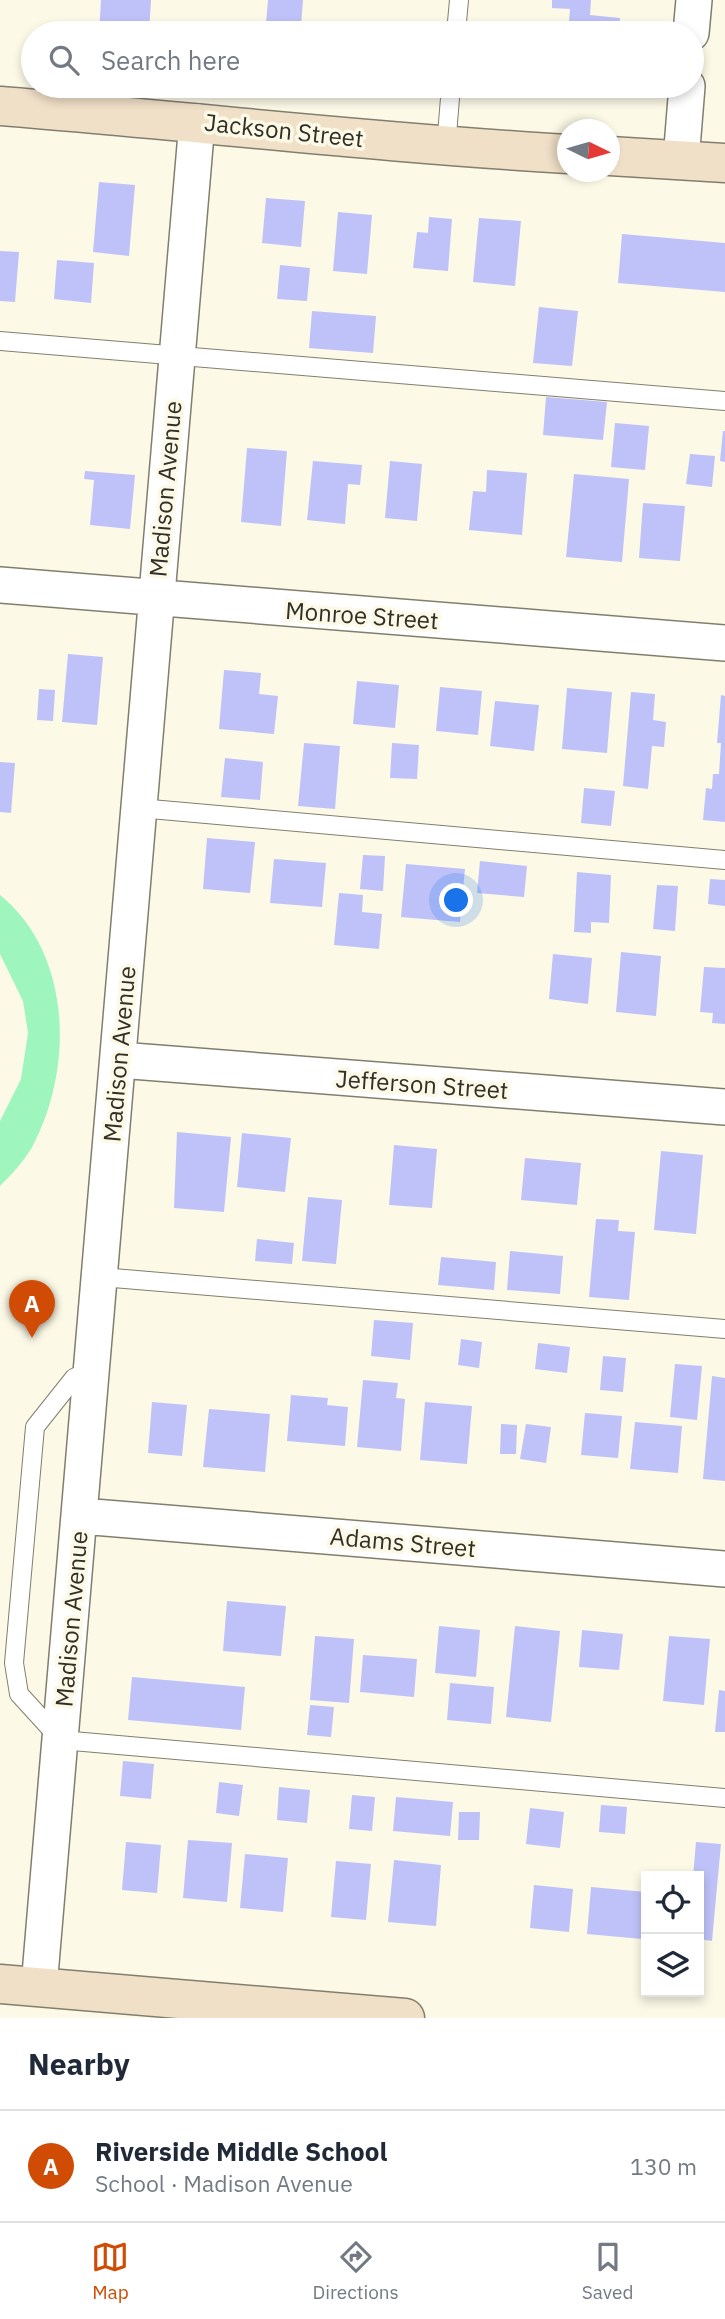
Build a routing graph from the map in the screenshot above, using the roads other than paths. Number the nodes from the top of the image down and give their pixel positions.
1 (459, 0) edge
2 (694, 0) edge
3 (457, 21) edge
4 (692, 21) edge
5 (451, 98) edge
6 (686, 98) edge
7 (0, 106) edge
8 (197, 122) junction
9 (446, 147) junction
10 (557, 153) edge
11 (620, 157) edge
12 (681, 160) junction
13 (725, 163) edge
14 (0, 341) edge
15 (176, 357) junction
16 (725, 401) edge
17 (0, 585) edge
18 (156, 599) junction
19 (725, 643) edge
20 (139, 808) junction
21 (725, 860) edge
22 (119, 1060) junction
23 (725, 1107) edge
24 (101, 1277) junction
25 (725, 1329) edge
26 (93, 1369) junction
27 (81, 1516) junction
28 (725, 1569) edge
29 (61, 1740) junction
30 (725, 1797) edge
31 (0, 1984) edge
32 (39, 1987) junction
33 (405, 2018) edge

1 - 3 lane
2 - 4 street
5 - 9 lane
6 - 12 street
7 - 8 street, Jackson Street
8 - 9 street, Jackson Street
8 - 15 street, Madison Avenue
9 - 10 street, Jackson Street
11 - 12 street
12 - 13 street
14 - 15 lane
15 - 16 lane
15 - 18 street, Madison Avenue
17 - 18 street, Monroe Street
18 - 19 street, Monroe Street
18 - 20 street, Madison Avenue
20 - 21 lane
20 - 22 street, Madison Avenue
22 - 23 street, Jefferson Street
22 - 24 street, Madison Avenue
24 - 25 lane
24 - 26 street, Madison Avenue
26 - 27 street, Madison Avenue
26 - 29 lane
27 - 28 street, Adams Street
27 - 29 street, Madison Avenue
29 - 30 lane
29 - 32 street, Madison Avenue
31 - 32 street
32 - 33 street

